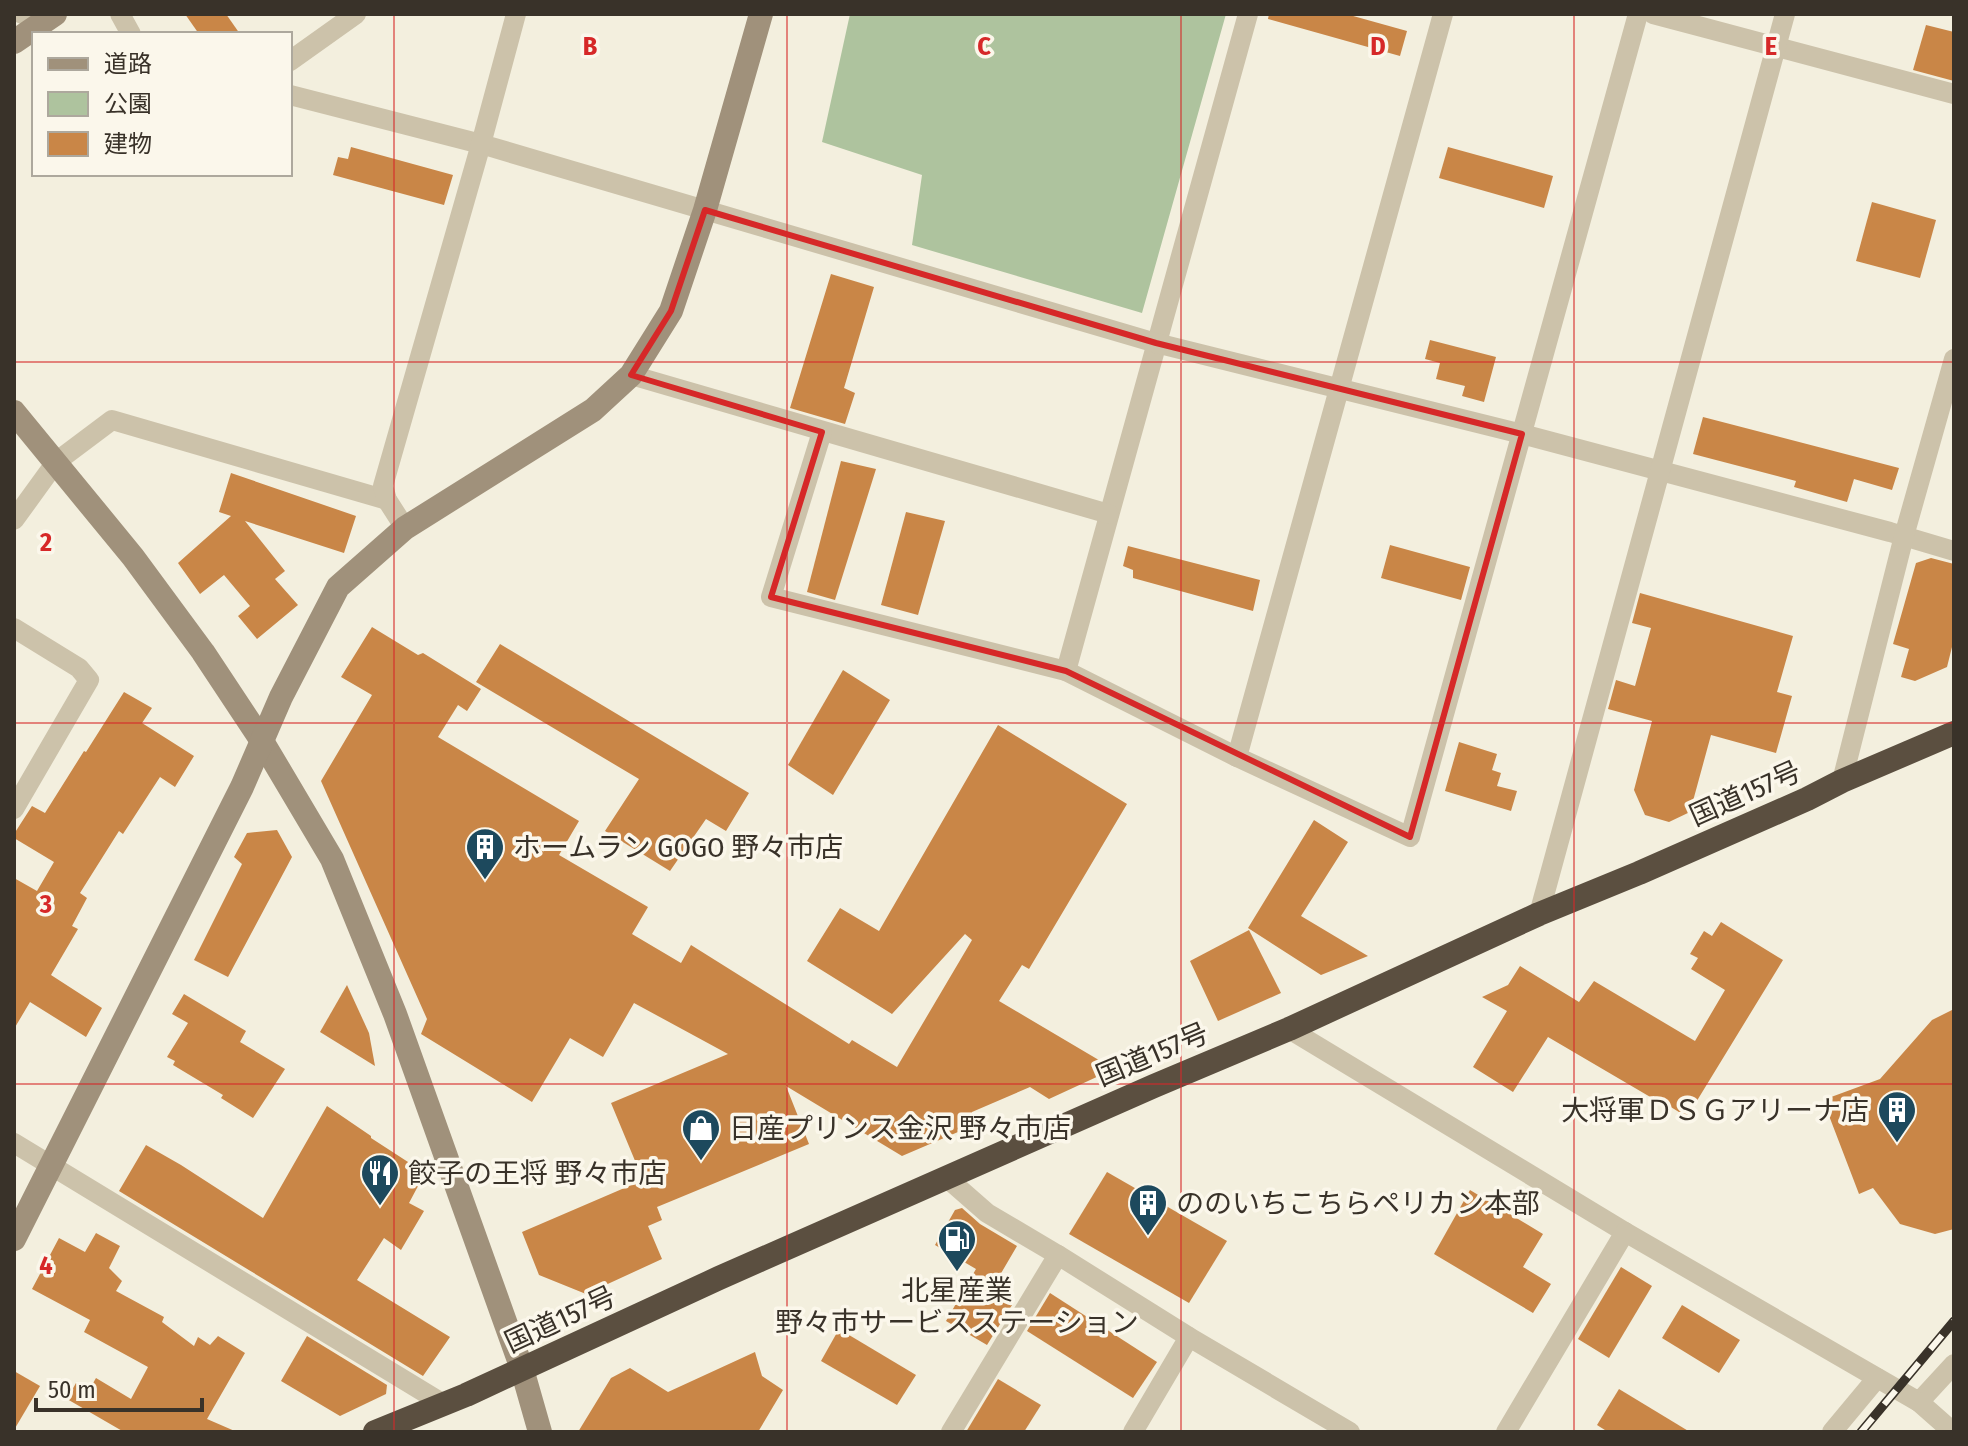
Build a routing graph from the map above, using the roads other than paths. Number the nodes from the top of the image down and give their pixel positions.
1 (120, 14) edge
2 (356, 14) edge
3 (516, 14) edge
4 (761, 14) edge
5 (1248, 14) edge
6 (1443, 14) edge
7 (1638, 14) edge
8 (1653, 14) edge
9 (1785, 14) edge
10 (41, 16) edge
11 (130, 32) edge
12 (14, 42) edge
13 (1776, 47) junction
14 (292, 60) edge
15 (1954, 94) edge
16 (292, 96) edge
17 (481, 144) junction
18 (705, 210) junction
19 (1156, 343) junction
20 (1954, 359) edge
21 (631, 375) junction
22 (1338, 389) junction
23 (14, 412) edge
24 (822, 432) junction
25 (1522, 434) junction
26 (56, 462) junction
27 (1660, 471) junction
28 (387, 500) junction
29 (1109, 514) junction
30 (14, 520) edge
31 (405, 528) junction
32 (1904, 536) junction
33 (1954, 551) edge
34 (14, 628) edge
35 (1066, 671) junction
36 (1954, 733) edge
37 (262, 741) junction
38 (1237, 757) junction
39 (1842, 781) junction
40 (20, 783) edge
41 (14, 809) edge
42 (1539, 914) junction
43 (1289, 1029) junction
44 (14, 1143) edge
45 (51, 1165) junction
46 (947, 1178) junction
47 (1625, 1232) junction
48 (14, 1239) edge
49 (1058, 1255) junction
50 (1189, 1337) junction
51 (1954, 1364) edge
52 (522, 1369) junction
53 (1877, 1378) junction
54 (1919, 1402) junction
55 (442, 1403) junction
56 (375, 1432) edge
57 (540, 1432) edge
58 (951, 1432) edge
59 (1133, 1432) edge
60 (1350, 1432) edge
61 (1506, 1432) edge
62 (1832, 1432) edge
63 (1953, 1432) edge

1 - 11 street
2 - 14 street
3 - 17 street
4 - 18 street
5 - 19 street
6 - 22 street
7 - 25 street
8 - 13 street
9 - 13 street
10 - 12 street
13 - 15 street
13 - 27 street
16 - 17 street
17 - 18 street
17 - 28 street
18 - 19 street
18 - 21 street
19 - 22 street
19 - 29 street
20 - 32 street
21 - 24 street
21 - 31 street
22 - 25 street
22 - 38 street
23 - 26 street
24 - 29 street
24 - 35 street
25 - 27 street
25 - 38 street
26 - 28 street
26 - 30 street
26 - 37 street
27 - 32 street
27 - 42 street
28 - 31 street
29 - 35 street
31 - 37 street
32 - 33 street
32 - 39 street
34 - 40 street
35 - 38 street
36 - 39 highway, 国道157号
37 - 45 street
37 - 52 street
39 - 42 highway, 国道157号
40 - 41 street
42 - 43 highway, 国道157号
43 - 46 highway, 国道157号
43 - 47 street
44 - 45 street
45 - 48 street
45 - 55 street
46 - 49 street
46 - 52 highway, 国道157号
47 - 53 street
47 - 61 street
49 - 50 street
49 - 58 street
50 - 59 street
50 - 60 street
51 - 54 street
52 - 55 highway, 国道157号
52 - 57 street
53 - 54 street
53 - 62 street
54 - 63 street
55 - 56 highway, 国道157号

